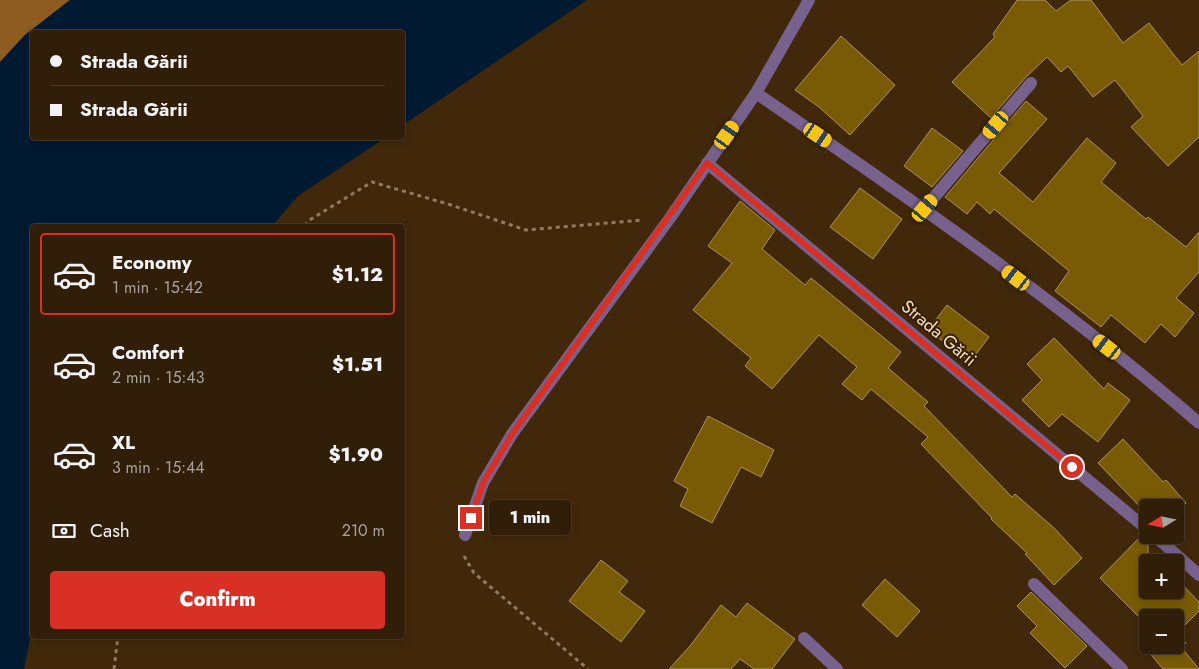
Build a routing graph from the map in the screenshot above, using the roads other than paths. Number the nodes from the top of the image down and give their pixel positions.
1 (809, 0) edge
2 (1030, 83) dead end
3 (756, 93) junction
4 (707, 163) junction
5 (925, 208) junction
6 (1199, 424) edge
7 (1139, 523) edge
8 (465, 535) road end
9 (1164, 544) edge
10 (1199, 575) edge
11 (1034, 584) dead end
12 (804, 638) dead end
13 (838, 669) edge
14 (1122, 669) edge

1 - 3 street
2 - 5 street
3 - 4 street
3 - 5 street
4 - 7 street, Strada Gării
4 - 8 street
5 - 6 street
9 - 10 street
11 - 14 street
12 - 13 street

